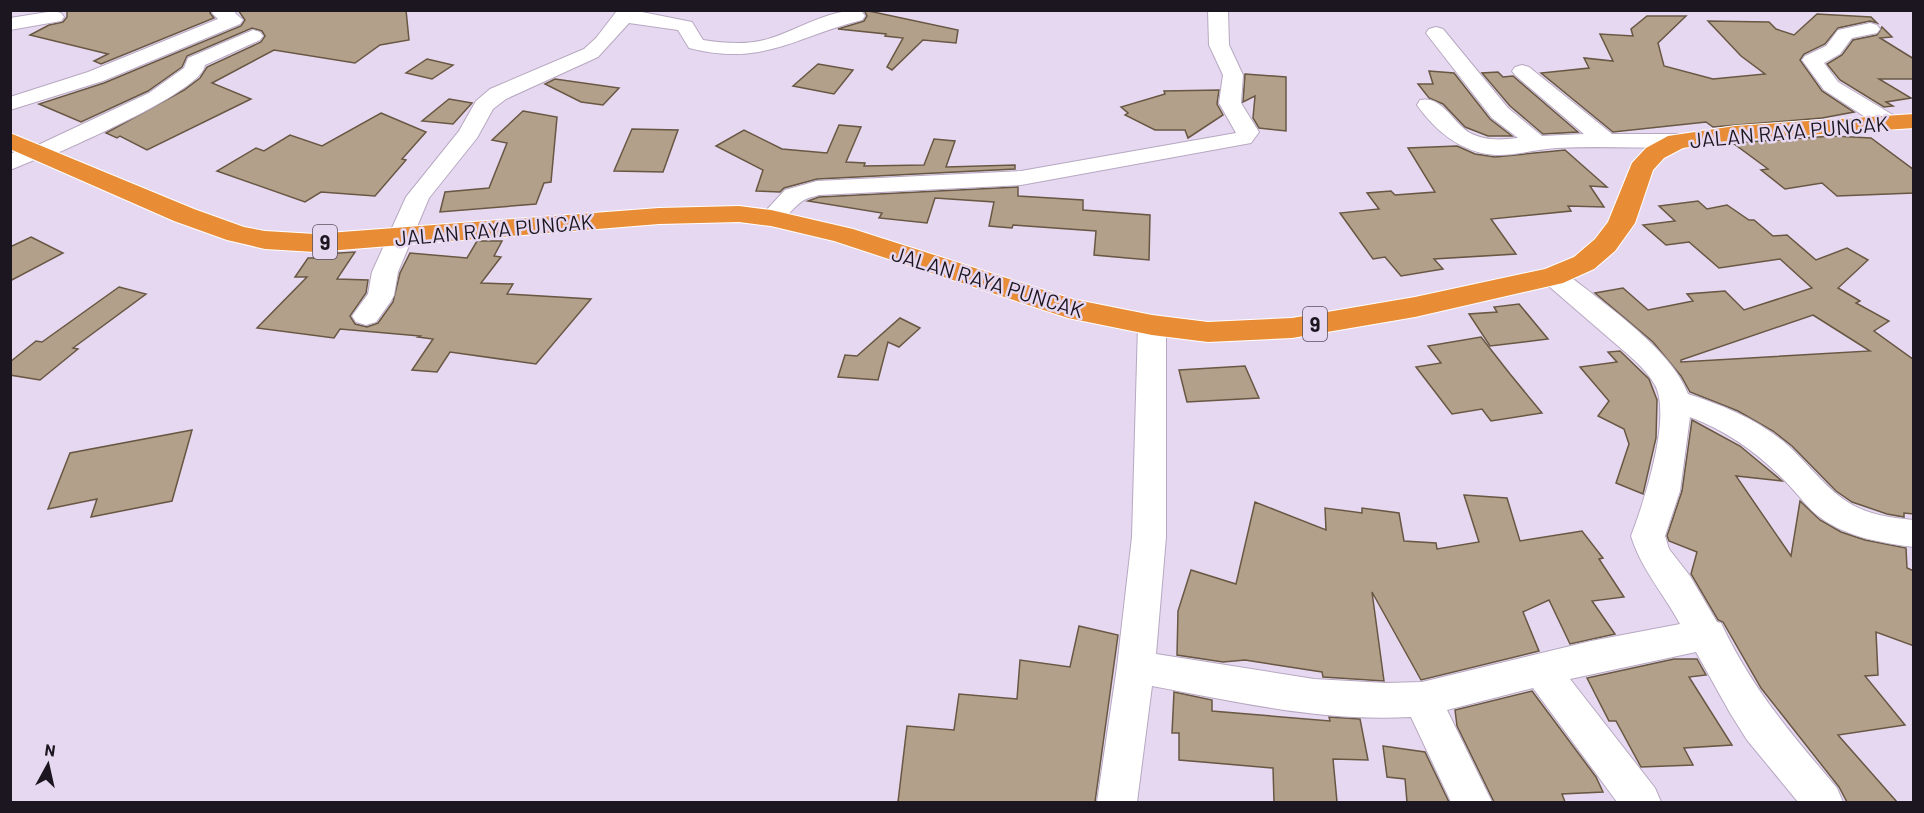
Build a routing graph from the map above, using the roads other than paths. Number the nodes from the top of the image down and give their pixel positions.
1 (227, 10) edge
2 (1218, 10) edge
3 (628, 13) edge
4 (855, 16) dead end
5 (54, 17) dead end
6 (10, 24) edge
7 (1870, 29) dead end
8 (1436, 33) dead end
9 (253, 36) dead end
10 (1522, 71) dead end
11 (10, 104) edge
12 (1428, 105) dead end
13 (1902, 122) edge
14 (10, 140) edge
15 (1605, 140) junction
16 (1677, 141) junction
17 (1536, 142) junction
18 (38, 151) junction
19 (10, 163) edge
20 (771, 218) junction
21 (400, 238) junction
22 (1553, 276) junction
23 (366, 316) dead end
24 (1152, 326) junction
25 (1675, 400) junction
26 (1914, 534) edge
27 (1708, 634) junction
28 (1136, 667) junction
29 (1541, 670) junction
30 (1422, 699) junction
31 (1117, 802) edge
32 (1472, 802) edge
33 (1641, 802) edge
34 (1823, 802) edge

1 - 11 street
2 - 20 street
3 - 4 street
3 - 21 street
5 - 6 street
7 - 13 street
8 - 17 street
9 - 18 street
10 - 15 street
12 - 17 street
13 - 16 highway, JALAN RAYA PUNCAK / 9
14 - 18 highway, JALAN RAYA PUNCAK / 9
15 - 16 street
15 - 17 street
16 - 22 highway, JALAN RAYA PUNCAK / 9
18 - 19 street
18 - 21 highway, JALAN RAYA PUNCAK / 9
20 - 21 highway, JALAN RAYA PUNCAK / 9
20 - 24 highway, JALAN RAYA PUNCAK / 9
21 - 23 street
22 - 24 highway, JALAN RAYA PUNCAK / 9
22 - 25 street
24 - 28 street
25 - 26 street
25 - 27 street
27 - 29 street
27 - 34 street
28 - 30 street
28 - 31 street
29 - 30 street
29 - 33 street
30 - 32 street

